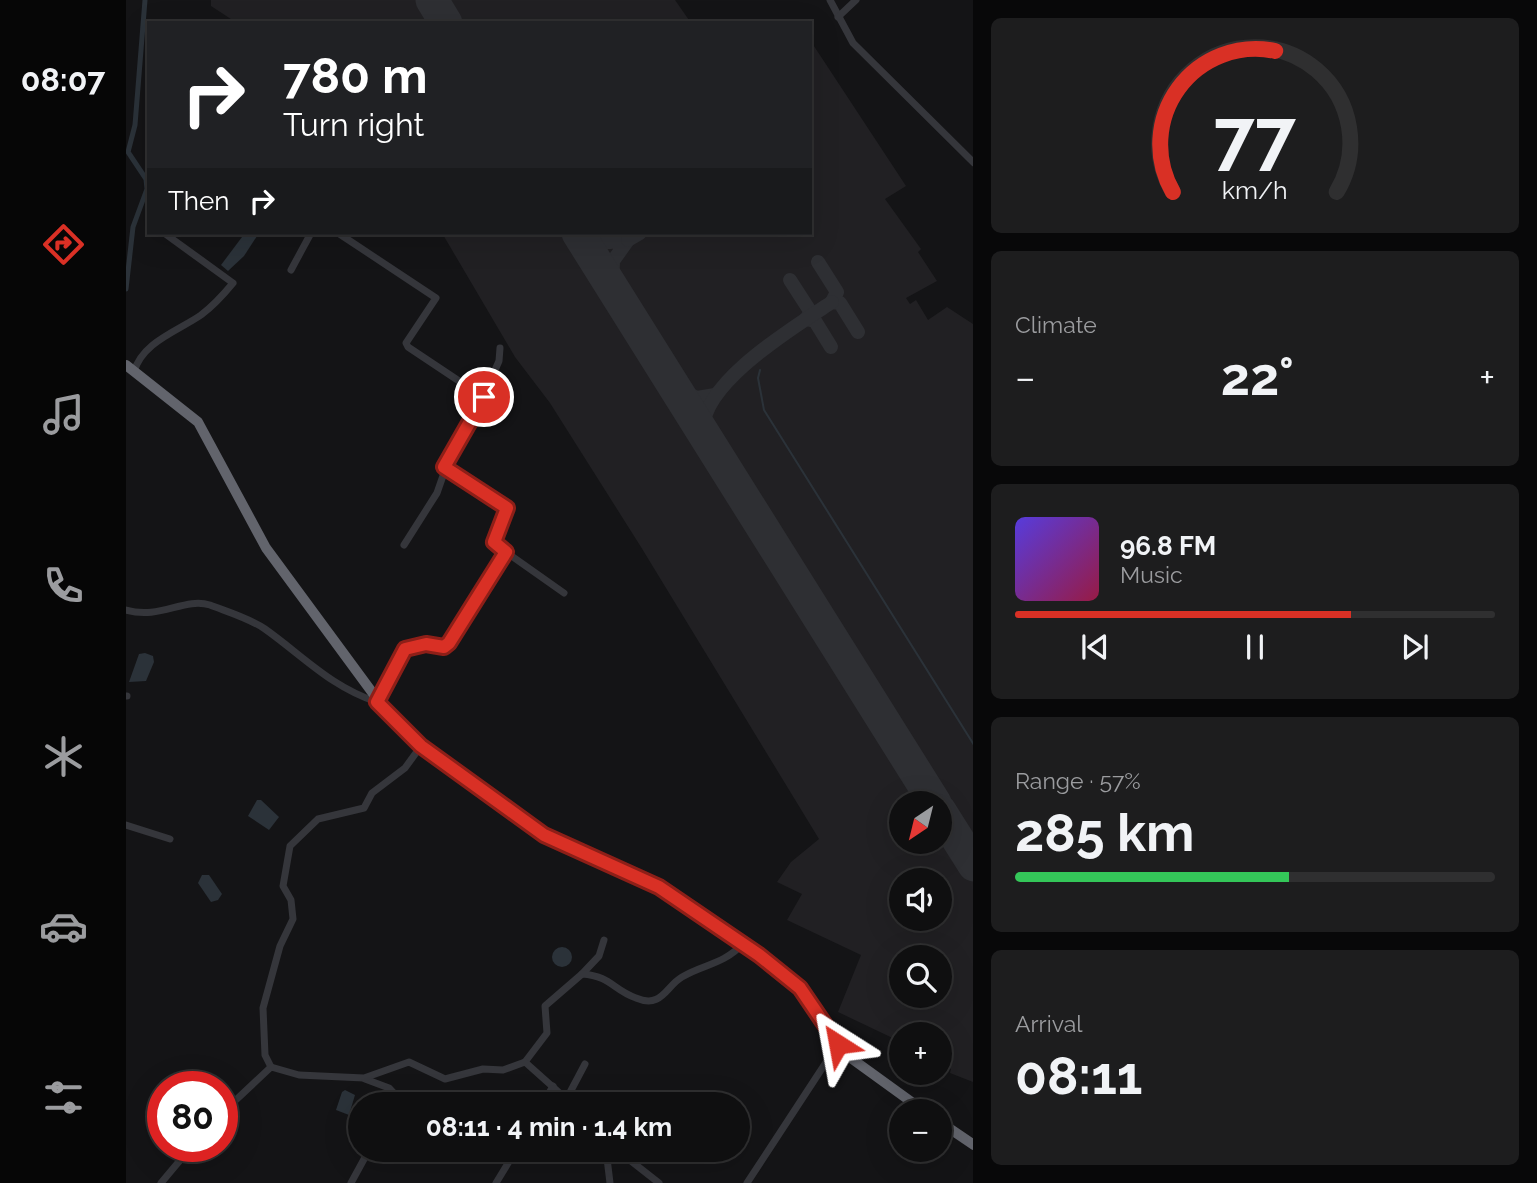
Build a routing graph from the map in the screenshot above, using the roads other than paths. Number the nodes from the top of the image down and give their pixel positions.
1 (831, 0) edge
2 (856, 0) edge
3 (838, 17) junction
4 (973, 150) edge
5 (965, 153) junction
6 (973, 162) edge
7 (167, 235) edge
8 (310, 235) edge
9 (341, 235) edge
10 (291, 270) dead end
11 (500, 348) dead end
12 (129, 368) edge
13 (484, 397) junction
14 (445, 470) junction
15 (404, 545) dead end
16 (506, 552) junction
17 (564, 593) dead end
18 (126, 610) edge
19 (377, 702) junction
20 (421, 746) junction
21 (126, 825) edge
22 (170, 839) dead end
23 (604, 940) dead end
24 (744, 943) junction
25 (582, 974) junction
26 (838, 1044) junction
27 (525, 1062) junction
28 (584, 1064) dead end
29 (271, 1068) junction
30 (364, 1079) junction
31 (554, 1086) junction
32 (393, 1092) edge
33 (550, 1092) edge
34 (560, 1092) edge
35 (573, 1092) edge
36 (238, 1099) edge
37 (907, 1099) edge
38 (952, 1130) edge
39 (973, 1144) edge
40 (179, 1162) edge
41 (362, 1162) edge
42 (509, 1162) edge
43 (607, 1162) edge
44 (632, 1162) edge
45 (161, 1183) edge
46 (351, 1183) edge
47 (496, 1183) edge
48 (610, 1183) edge
49 (659, 1183) edge
50 (747, 1183) edge

1 - 3 street
2 - 3 street
3 - 5 street
4 - 5 street
5 - 6 street
7 - 12 street
8 - 10 street
9 - 13 street
11 - 13 street
12 - 19 highway
13 - 14 street
14 - 15 street
14 - 16 street
16 - 17 street
16 - 19 street
18 - 19 street
19 - 20 highway
20 - 24 highway
20 - 29 street
21 - 22 street
23 - 25 street
24 - 25 street
24 - 26 highway
25 - 27 street
26 - 37 highway
26 - 50 street
27 - 30 street
27 - 31 street
28 - 35 street
29 - 30 street
29 - 36 street
30 - 32 street
31 - 33 street
31 - 34 street
38 - 39 highway
40 - 45 street
41 - 46 street
42 - 47 street
43 - 48 street
44 - 49 street

